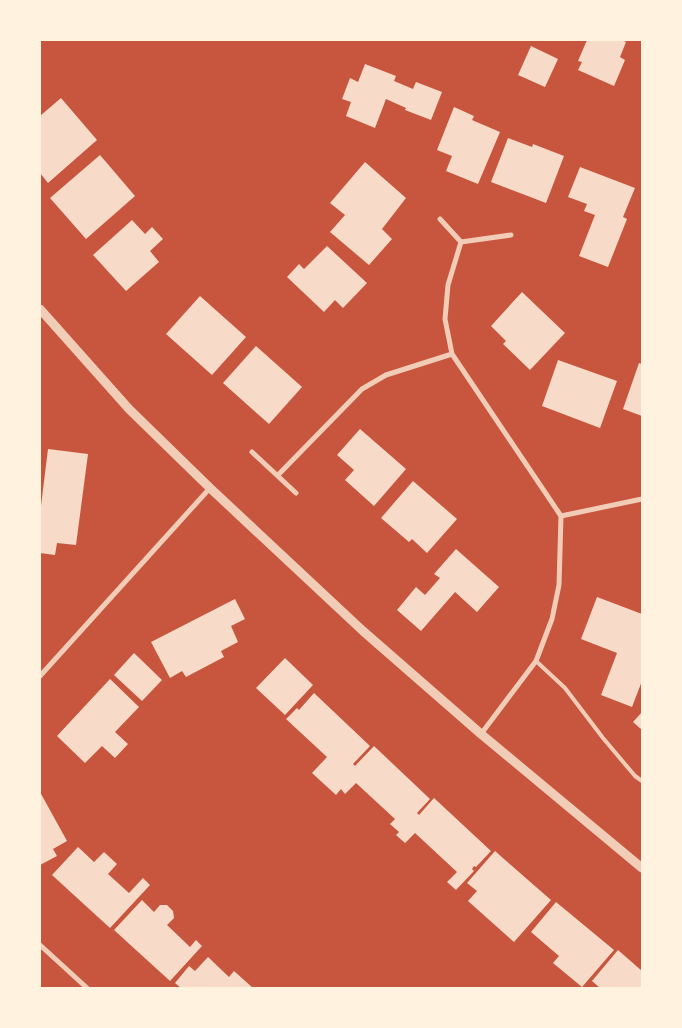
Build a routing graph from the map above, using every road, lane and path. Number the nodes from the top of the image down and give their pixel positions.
1 (440, 219) dead end
2 (511, 235) dead end
3 (461, 242) junction
4 (40, 309) edge
5 (452, 354) junction
6 (252, 452) dead end
7 (278, 475) junction
8 (210, 488) junction
9 (296, 493) dead end
10 (642, 499) edge
11 (561, 516) junction
12 (536, 661) junction
13 (40, 676) edge
14 (480, 734) junction
15 (642, 781) edge
16 (642, 868) edge
17 (40, 945) edge
18 (87, 988) edge

1 - 3 street
2 - 3 street
3 - 5 street
4 - 8 street
5 - 7 street
5 - 11 street
6 - 7 street
7 - 9 street
8 - 13 street
8 - 14 street
10 - 11 street
11 - 12 street
12 - 14 street
12 - 15 lane
14 - 16 street
17 - 18 street

